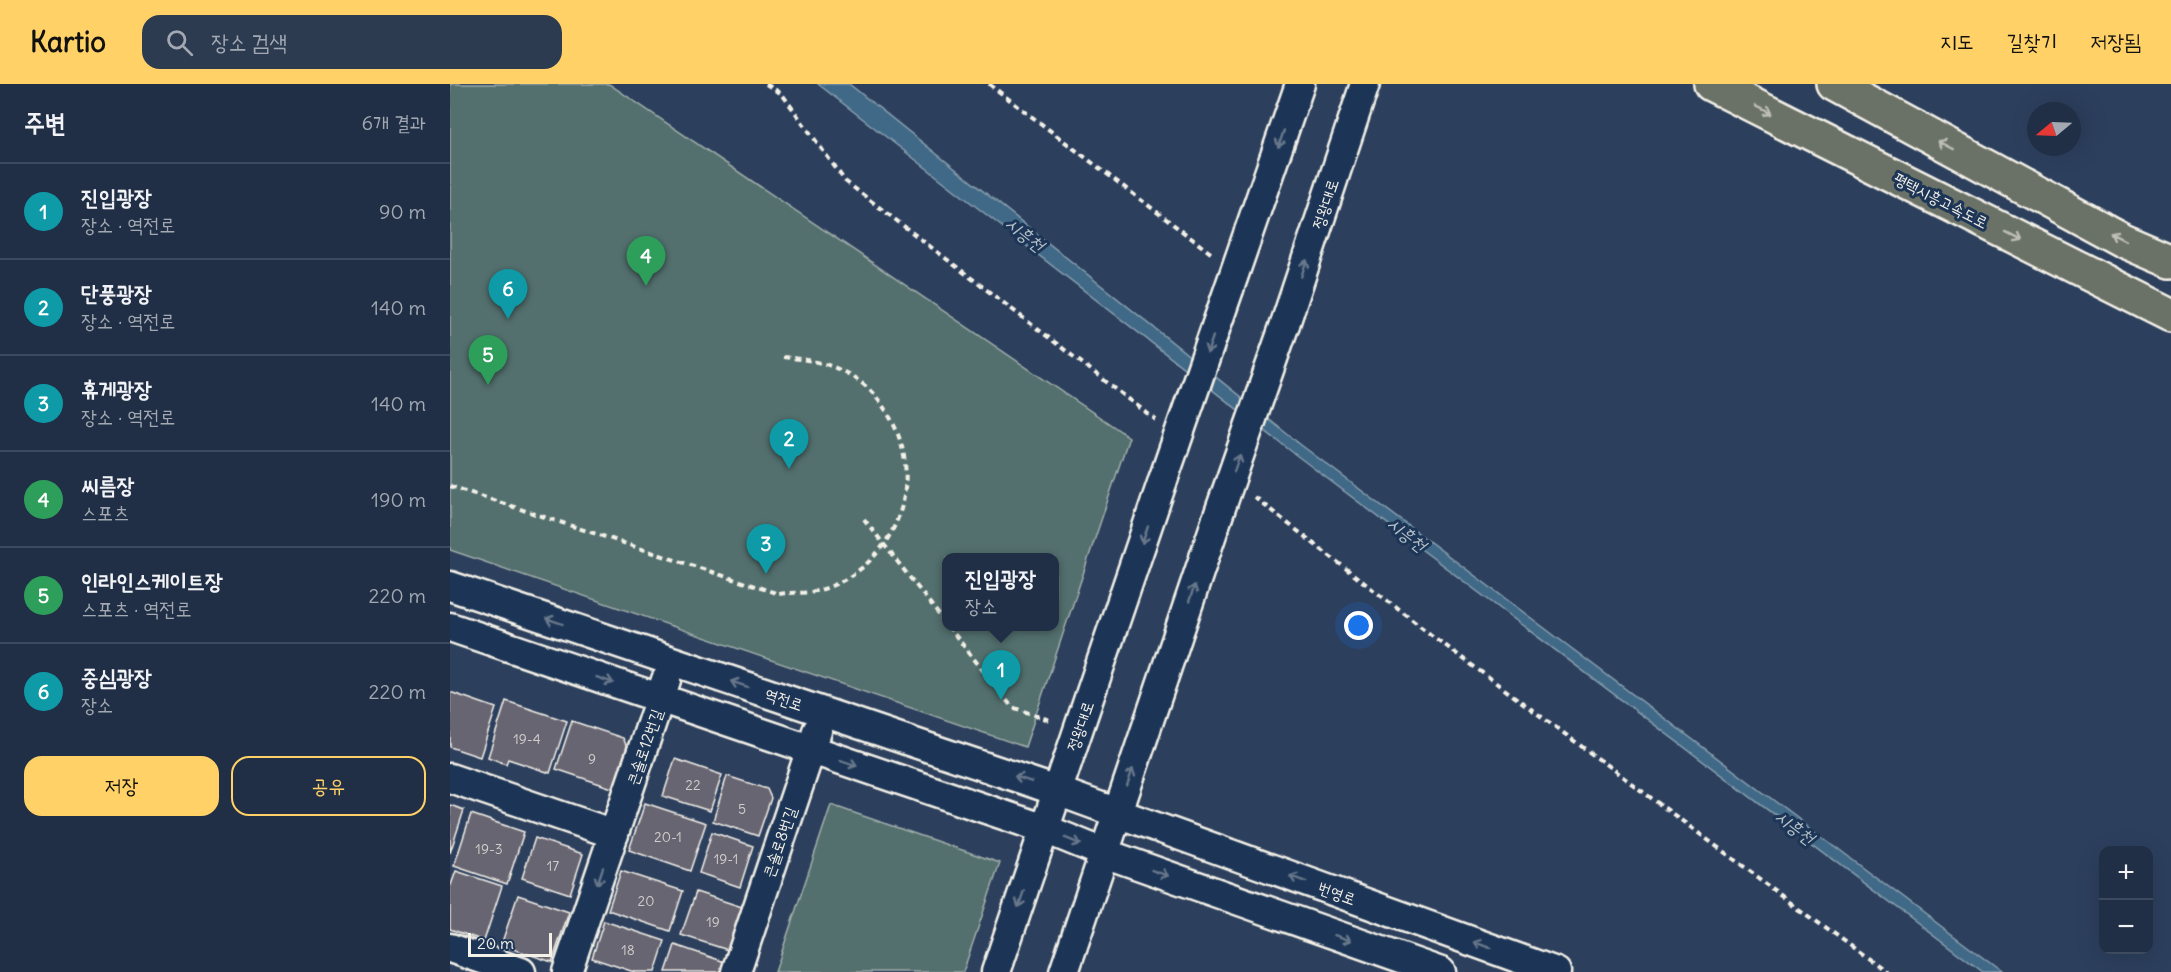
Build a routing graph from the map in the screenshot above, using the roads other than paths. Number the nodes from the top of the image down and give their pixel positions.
1 (1300, 84) edge
2 (1365, 84) edge
3 (1711, 84) edge
4 (1834, 84) edge
5 (2171, 261) edge
6 (2171, 315) edge
7 (450, 586) edge
8 (450, 627) edge
9 (673, 661) junction
10 (660, 699) junction
11 (823, 712) junction
12 (810, 750) junction
13 (450, 778) edge
14 (1058, 791) junction
15 (1118, 814) junction
16 (1045, 829) junction
17 (614, 834) junction
18 (1104, 853) junction
19 (450, 948) edge
20 (1427, 970) edge
21 (521, 972) edge
22 (567, 972) edge
23 (735, 972) edge
24 (996, 972) edge
25 (1064, 972) edge
26 (1556, 972) edge

1 -> 14 street, 정왕대로, bridge
15 -> 2 street, 정왕대로, bridge
3 -> 6 highway, 평택시흥고속도로
5 -> 4 highway
9 -> 7 street, 역전로
8 -> 10 street
9 - 10 street, 큰솔로12번길
11 -> 9 street, 역전로
10 - 12 street
10 - 17 street, 큰솔로12번길
11 - 12 street, 큰솔로8번길
14 -> 11 street, 역전로
12 -> 16 street
12 - 23 street, 큰솔로8번길
13 - 17 street
14 - 15 street, 역전로
14 - 16 street, 정왕대로
15 - 18 street
26 -> 15 street, 번영로
16 -> 18 street
16 -> 24 street, 정왕대로
17 -> 22 street, 큰솔로12번길
18 -> 20 street
18 - 25 street
19 - 21 street

